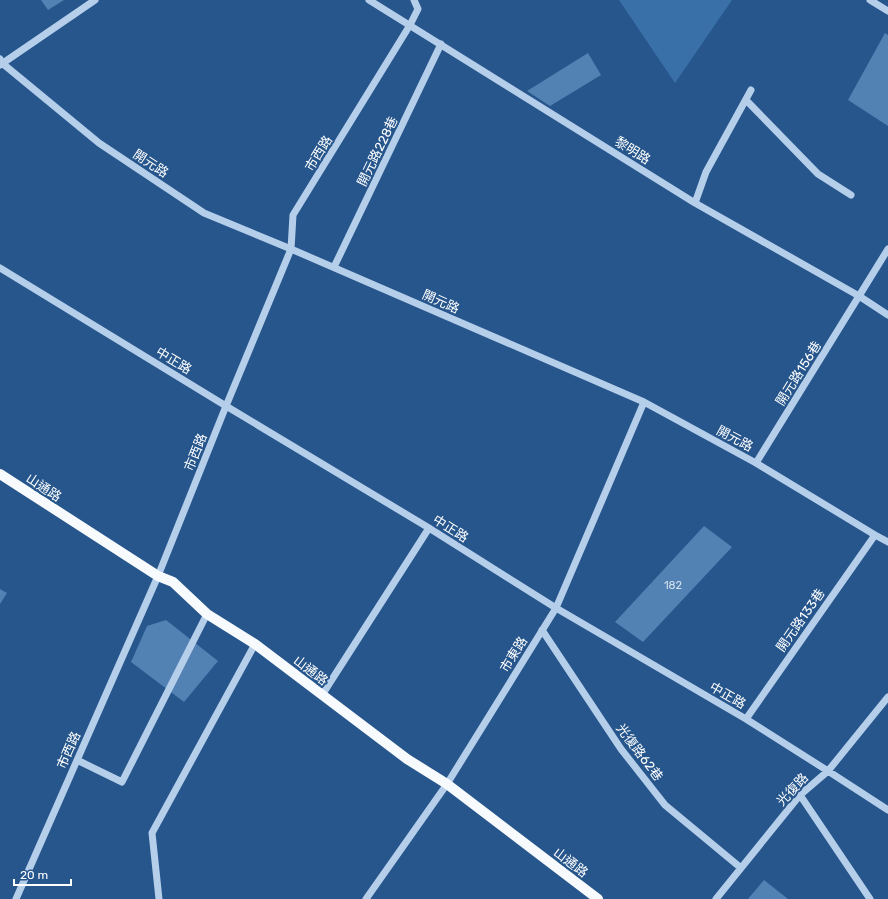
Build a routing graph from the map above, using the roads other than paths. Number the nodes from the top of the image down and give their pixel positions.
1 (95, 0) edge
2 (369, 0) edge
3 (414, 0) edge
4 (870, 0) edge
5 (888, 11) edge
6 (410, 25) junction
7 (441, 44) junction
8 (1, 63) edge
9 (751, 90) dead end
10 (746, 100) junction
11 (851, 195) dead end
12 (695, 203) junction
13 (291, 249) junction
14 (888, 249) edge
15 (334, 267) junction
16 (0, 268) edge
17 (859, 296) junction
18 (888, 315) edge
19 (644, 402) junction
20 (226, 406) junction
21 (756, 463) junction
22 (0, 474) edge
23 (429, 528) junction
24 (874, 535) junction
25 (888, 542) edge
26 (158, 576) junction
27 (556, 608) junction
28 (208, 614) junction
29 (542, 630) junction
30 (255, 644) junction
31 (322, 695) junction
32 (888, 698) edge
33 (746, 719) junction
34 (77, 760) junction
35 (828, 770) junction
36 (447, 784) junction
37 (800, 795) junction
38 (888, 810) edge
39 (741, 868) junction
40 (16, 899) edge
41 (159, 899) edge
42 (366, 899) edge
43 (598, 899) edge
44 (716, 899) edge
45 (870, 899) edge

1 - 8 street
2 - 6 street, 黎明路
3 - 6 street, 市西路
4 - 5 street
6 - 7 street, 黎明路
6 - 13 street, 市西路
7 - 12 street, 黎明路
7 - 15 street, 開元路228巷
8 - 13 street, 開元路
9 - 10 street
10 - 11 street
10 - 12 street
12 - 17 street, 黎明路
13 - 15 street, 開元路
13 - 20 street, 市西路
14 - 17 street, 開元路156巷
15 - 19 street, 開元路
16 - 20 street, 中正路
17 - 18 street, 黎明路
17 - 21 street, 開元路156巷
19 - 21 street, 開元路
19 - 27 street, 市東路
20 - 23 street, 中正路
20 - 26 street, 市西路
21 - 24 street, 開元路
22 - 26 main road, 山通路
23 - 27 street, 中正路
23 - 31 street
24 - 25 street, 開元路
24 - 33 street, 開元路133巷
26 - 28 main road, 山通路
26 - 34 street, 市西路
27 - 29 street, 市東路
27 - 33 street, 中正路
28 - 30 main road, 山通路
28 - 34 street
29 - 36 street, 市東路
29 - 39 street, 光復路62巷
30 - 31 main road, 山通路
30 - 41 street
31 - 36 main road, 山通路
32 - 35 street, 光復路
33 - 35 street, 中正路
34 - 40 street, 市西路
35 - 37 street, 光復路
35 - 38 street, 中正路
36 - 42 street, 市東路
36 - 43 main road, 山通路
37 - 39 street, 光復路
37 - 45 street
39 - 44 street, 光復路

